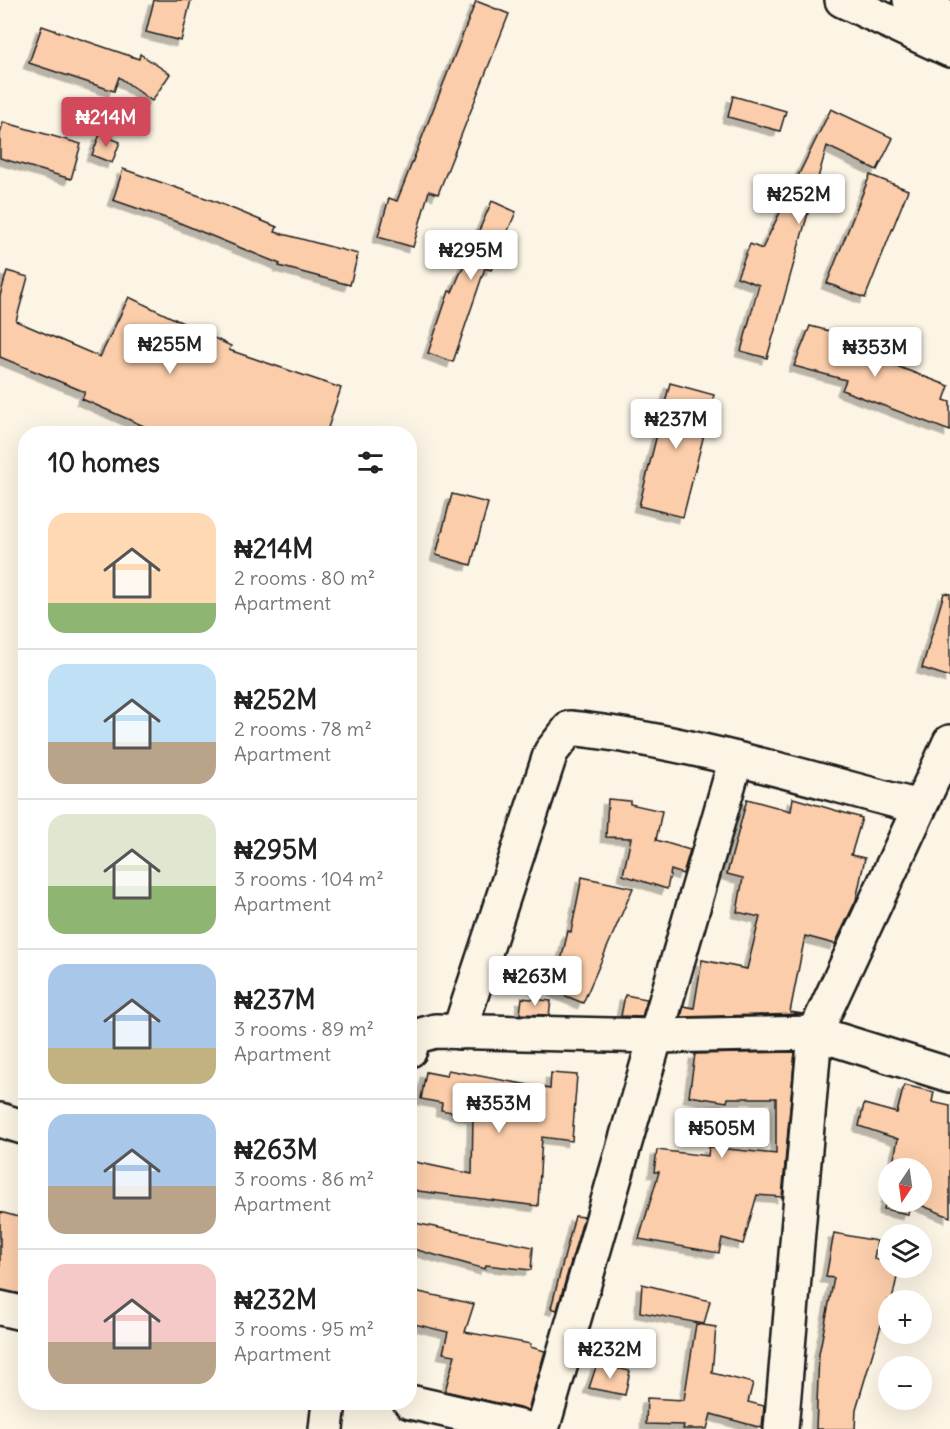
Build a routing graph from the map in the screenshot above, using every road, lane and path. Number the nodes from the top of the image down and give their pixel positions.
1 (842, 0) edge
2 (910, 0) edge
3 (950, 18) edge
4 (950, 50) edge
5 (950, 742) edge
6 (736, 759) junction
7 (919, 807) junction
8 (459, 1032) junction
9 (815, 1033) junction
10 (417, 1036) edge
11 (656, 1036) junction
12 (950, 1075) edge
13 (0, 1120) edge
14 (18, 1126) edge
15 (0, 1308) edge
16 (18, 1312) edge
17 (417, 1404) edge
18 (328, 1410) edge
19 (326, 1429) edge
20 (528, 1429) edge
21 (542, 1429) edge
22 (781, 1429) edge

1 - 4 street
2 - 3 street
5 - 7 street
6 - 7 street
6 - 8 street
6 - 11 street
7 - 9 street
8 - 10 street
8 - 11 street
9 - 11 street
9 - 12 street
9 - 22 street
11 - 21 street
13 - 14 street
15 - 16 street
17 - 20 street
18 - 19 street

